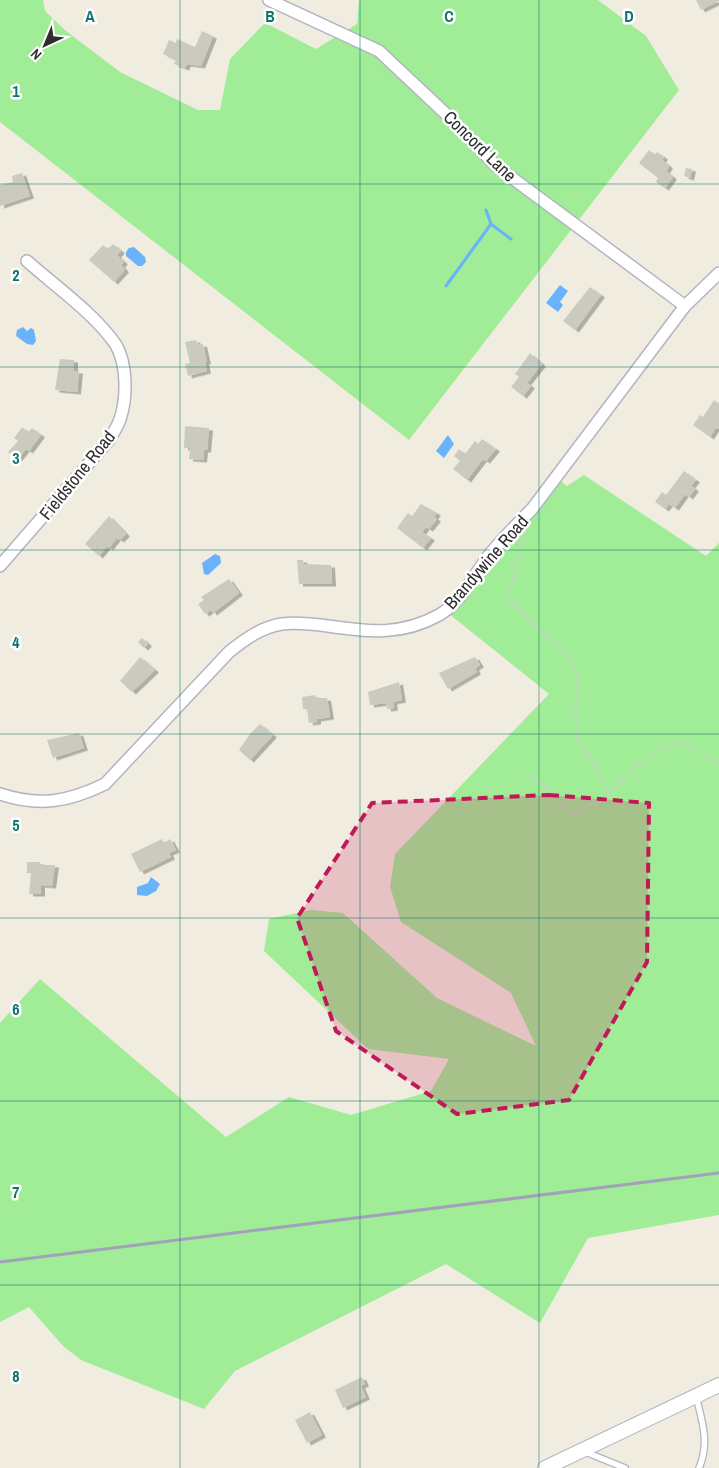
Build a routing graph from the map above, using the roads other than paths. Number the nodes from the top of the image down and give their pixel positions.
1 (269, 0) edge
2 (27, 261) dead end
3 (719, 273) edge
4 (685, 306) junction
5 (0, 566) edge
6 (0, 794) edge
7 (719, 1385) edge
8 (696, 1396) junction
9 (581, 1450) junction
10 (545, 1468) edge
11 (625, 1468) edge
12 (699, 1468) edge

1 - 4 street, Concord Lane
2 - 5 street, Fieldstone Road
3 - 4 street, Brandywine Road
4 - 6 street, Brandywine Road
7 - 8 street
8 - 9 street
8 - 12 lane
9 - 10 street
9 - 11 lane

